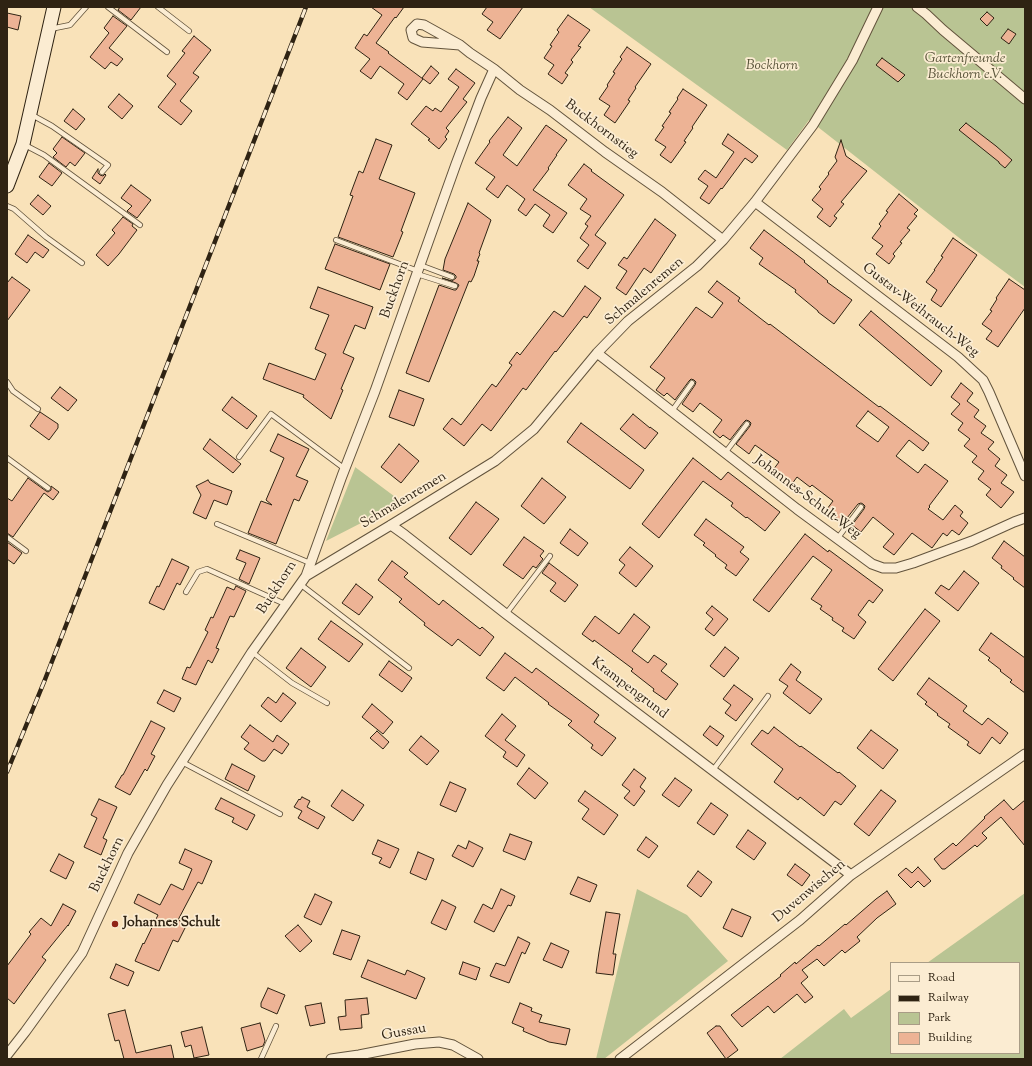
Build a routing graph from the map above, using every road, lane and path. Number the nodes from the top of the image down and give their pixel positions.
1 (54, 7) edge
2 (86, 7) edge
3 (108, 7) edge
4 (158, 7) edge
5 (878, 7) edge
6 (916, 7) edge
7 (49, 29) junction
8 (189, 31) dead end
9 (460, 45) junction
10 (167, 52) dead end
11 (494, 69) junction
12 (1025, 99) edge
13 (30, 114) junction
14 (23, 144) junction
15 (102, 172) dead end
16 (7, 186) edge
17 (755, 202) junction
18 (7, 206) edge
19 (140, 225) dead end
20 (336, 240) dead end
21 (723, 240) junction
22 (82, 263) dead end
23 (418, 270) junction
24 (452, 277) dead end
25 (455, 286) dead end
26 (597, 353) junction
27 (7, 382) edge
28 (692, 383) dead end
29 (38, 409) dead end
30 (672, 411) junction
31 (748, 424) dead end
32 (725, 453) junction
33 (239, 457) dead end
34 (7, 458) edge
35 (345, 469) junction
36 (1025, 476) edge
37 (48, 488) dead end
38 (860, 507) dead end
39 (1025, 518) edge
40 (217, 524) dead end
41 (391, 525) junction
42 (7, 537) edge
43 (837, 539) junction
44 (26, 551) dead end
45 (550, 556) dead end
46 (310, 563) junction
47 (306, 576) junction
48 (300, 584) junction
49 (186, 592) dead end
50 (285, 604) junction
51 (506, 614) junction
52 (252, 652) junction
53 (410, 668) dead end
54 (768, 696) dead end
55 (327, 703) dead end
56 (1025, 754) edge
57 (182, 762) junction
58 (713, 770) junction
59 (280, 814) dead end
60 (851, 875) junction
61 (276, 1026) dead end
62 (7, 1055) edge
63 (261, 1059) edge
64 (331, 1059) edge
65 (478, 1059) edge
66 (620, 1059) edge

1 - 7 main road
2 - 7 lane
3 - 10 lane
4 - 8 lane
5 - 17 street, Schmalenremen
6 - 12 street
7 - 13 main road
9 - 9 street, Buckhornstieg
9 - 11 street, Buckhornstieg
11 - 21 street, Buckhornstieg
11 - 23 street, Buckhorn
13 - 14 main road
13 - 15 lane
14 - 16 main road
14 - 19 lane
17 - 21 street, Schmalenremen
17 - 36 street, Gustav-Weihrauch-Weg
18 - 22 lane
20 - 23 lane
21 - 26 street, Schmalenremen
23 - 24 lane
23 - 25 lane
23 - 35 street, Buckhorn
26 - 30 street, Johannes-Schult-Weg
26 - 41 street, Schmalenremen
27 - 29 lane
28 - 30 lane
30 - 32 street, Johannes-Schult-Weg
31 - 32 lane
32 - 43 street, Johannes-Schult-Weg
33 - 35 lane
34 - 37 lane
35 - 46 street, Buckhorn
38 - 43 lane
39 - 43 street, Johannes-Schult-Weg
40 - 46 lane
41 - 47 street, Schmalenremen
41 - 51 street, Krampengrund
42 - 44 lane
45 - 51 lane
46 - 47 street, Buckhorn
47 - 48 street, Buckhorn
48 - 50 street, Buckhorn
48 - 53 lane
49 - 50 lane
50 - 52 street, Buckhorn
51 - 58 street, Krampengrund
52 - 55 lane
52 - 57 street, Buckhorn
54 - 58 lane
56 - 60 street, Duvenwischen
57 - 59 lane
57 - 62 street, Buckhorn
58 - 60 street, Krampengrund
60 - 66 street, Duvenwischen
61 - 63 lane
64 - 65 street, Gussau

